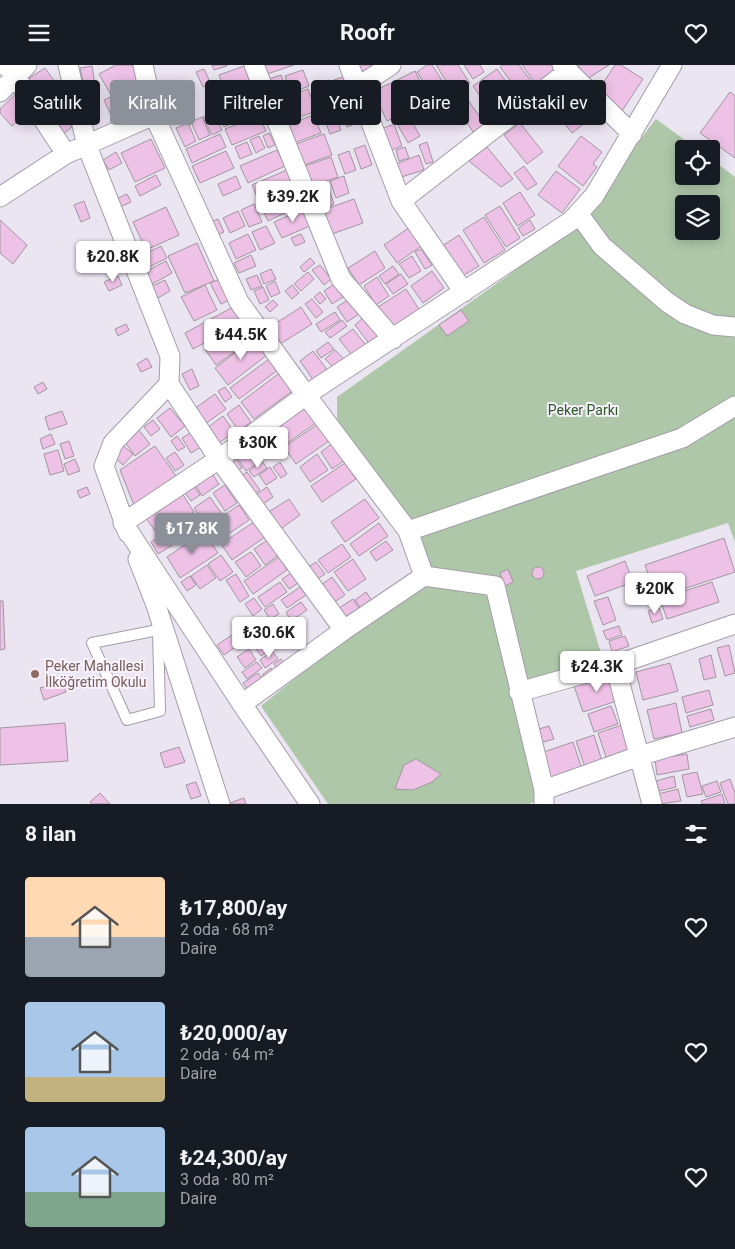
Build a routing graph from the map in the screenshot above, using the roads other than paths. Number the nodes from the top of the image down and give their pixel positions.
1 (68, 65) edge
2 (144, 65) edge
3 (254, 65) edge
4 (349, 65) edge
5 (391, 65) edge
6 (672, 65) edge
7 (16, 69) edge
8 (564, 69) edge
9 (147, 80) edge
10 (354, 80) edge
11 (368, 80) edge
12 (0, 92) edge
13 (132, 125) edge
14 (159, 125) edge
15 (371, 125) edge
16 (632, 134) junction
17 (87, 146) junction
18 (66, 154) junction
19 (0, 197) edge
20 (401, 201) junction
21 (578, 213) junction
22 (464, 292) junction
23 (735, 327) edge
24 (393, 339) junction
25 (169, 384) junction
26 (306, 395) junction
27 (735, 407) edge
28 (219, 459) junction
29 (124, 523) junction
30 (408, 531) junction
31 (424, 576) junction
32 (156, 605) junction
33 (735, 624) edge
34 (344, 629) junction
35 (158, 630) junction
36 (615, 665) junction
37 (519, 692) junction
38 (242, 704) junction
39 (735, 727) edge
40 (639, 756) junction
41 (544, 797) edge
42 (220, 804) edge
43 (310, 804) edge
44 (652, 804) edge

1 - 17 street
2 - 9 street
3 - 24 street
4 - 10 street
5 - 11 street
6 - 16 street
7 - 12 street
7 - 18 street
8 - 16 street
8 - 20 street
13 - 17 street
14 - 26 street
15 - 20 street
16 - 21 street
17 - 18 street
17 - 25 street
18 - 19 street
20 - 22 street
21 - 22 street
21 - 23 street
22 - 24 street
24 - 26 street
25 - 28 street
25 - 29 street
26 - 28 street
26 - 30 street
27 - 30 street
28 - 29 street
28 - 34 street
29 - 32 street
29 - 38 street
30 - 31 street
31 - 34 street
31 - 37 street
32 - 35 lane
32 - 42 street
33 - 36 street
34 - 38 street
35 - 35 lane
36 - 37 street
36 - 40 street
37 - 41 street
38 - 43 street
39 - 40 street
40 - 41 street
40 - 44 street

